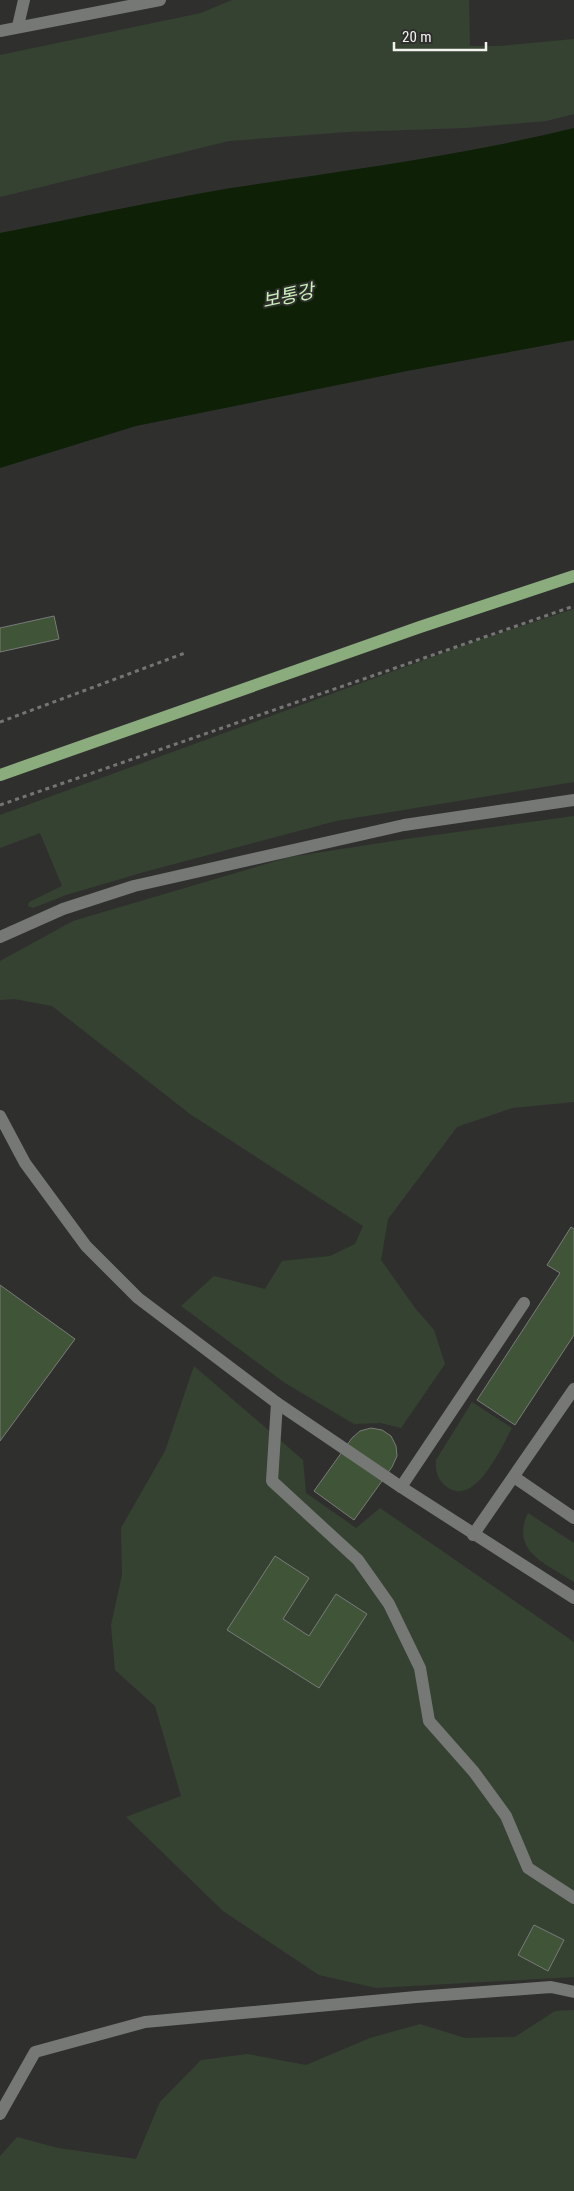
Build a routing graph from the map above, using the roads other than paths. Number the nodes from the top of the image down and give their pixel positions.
1 (24, 0) edge
2 (160, 0) edge
3 (18, 26) junction
4 (0, 31) edge
5 (574, 576) edge
6 (0, 775) edge
7 (574, 800) edge
8 (0, 937) edge
9 (0, 1116) edge
10 (524, 1304) dead end
11 (574, 1389) edge
12 (277, 1403) junction
13 (514, 1477) junction
14 (401, 1487) junction
15 (574, 1518) edge
16 (473, 1535) junction
17 (574, 1598) edge
18 (574, 1898) edge
19 (574, 1992) edge
20 (0, 2114) edge

1 - 3 street
2 - 3 street
3 - 4 street
5 - 6 main road
7 - 8 street
9 - 12 street
10 - 14 street
11 - 13 street
12 - 14 street
12 - 18 street
13 - 15 street
13 - 16 street
14 - 16 street
16 - 17 street
19 - 20 street

